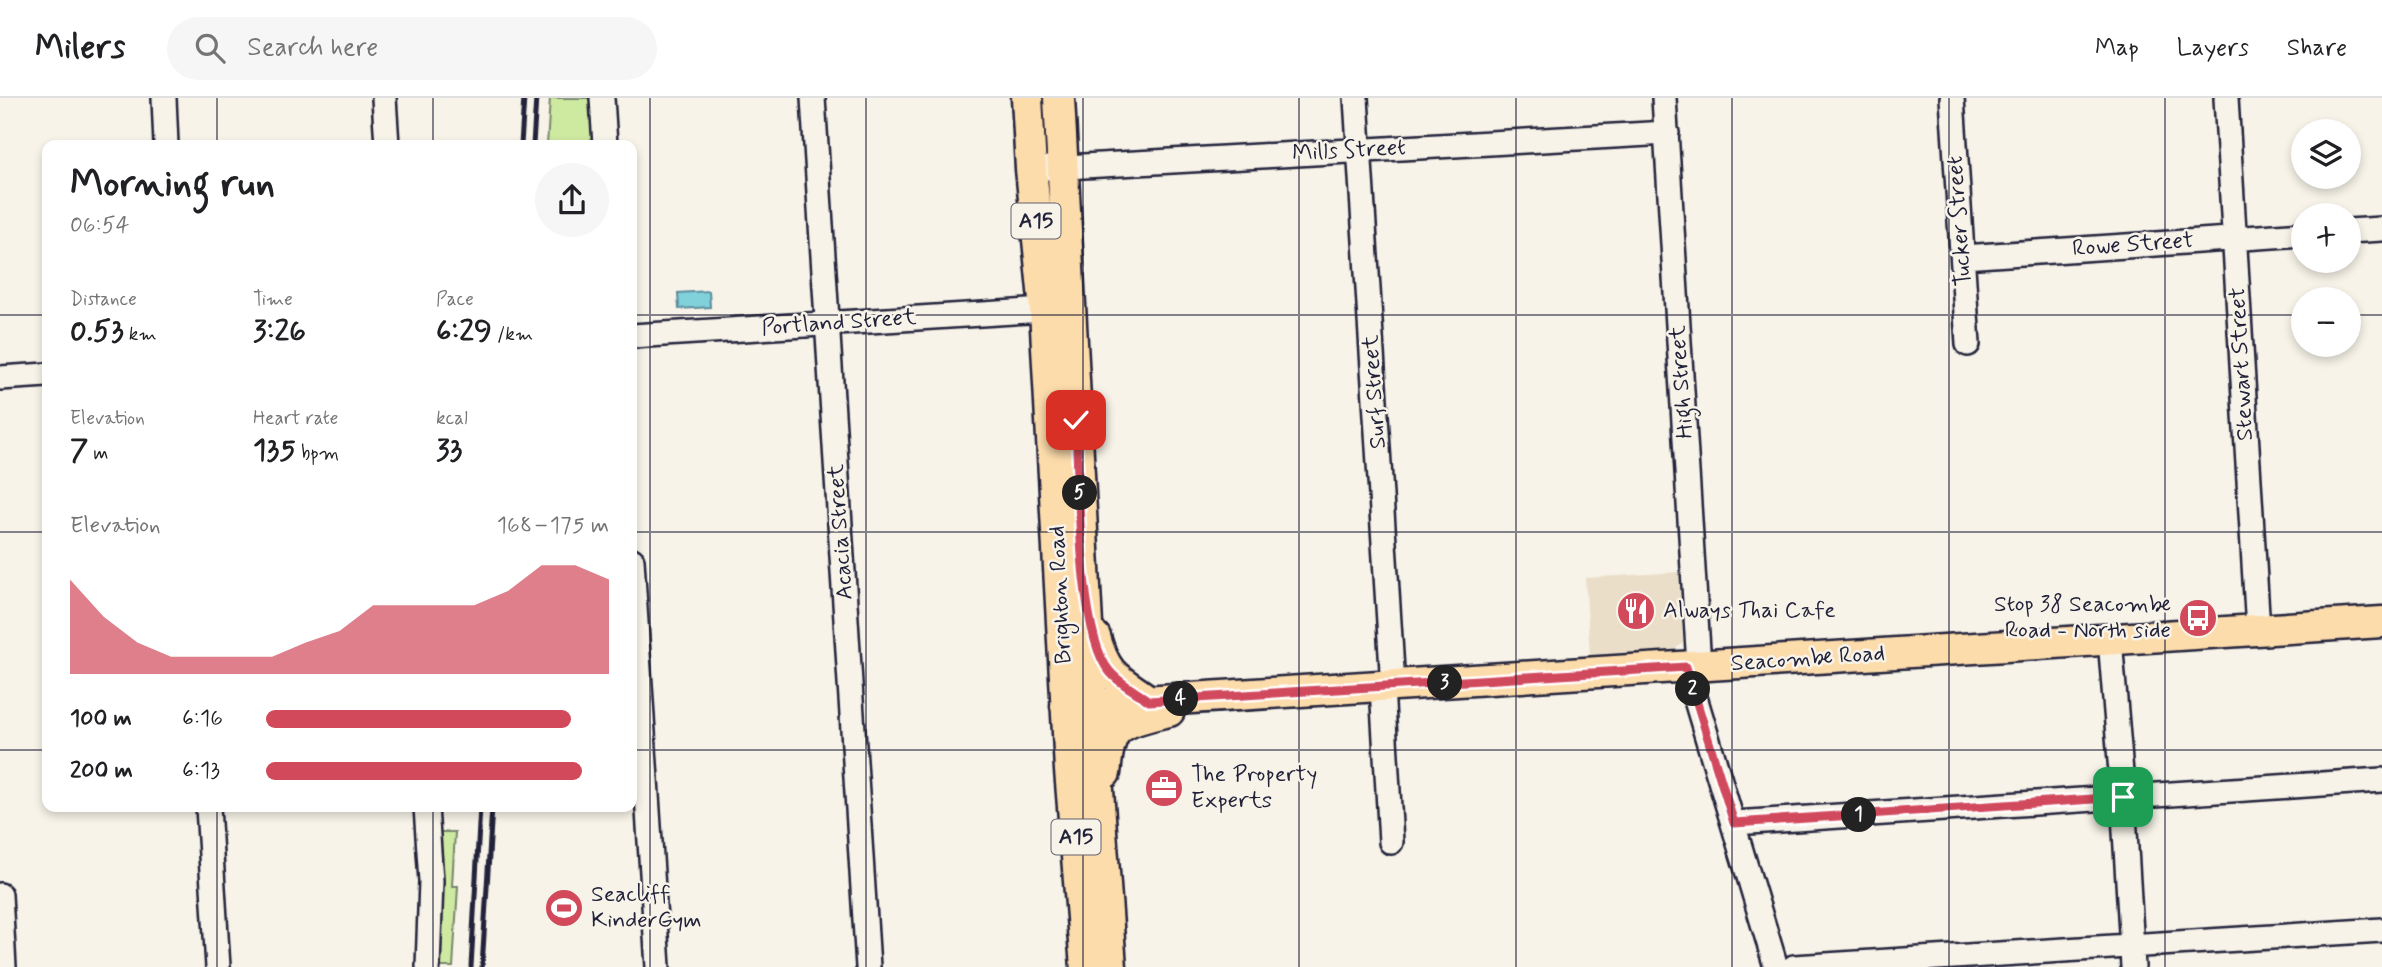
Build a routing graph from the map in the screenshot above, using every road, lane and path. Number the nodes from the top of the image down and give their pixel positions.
1 (164, 98) edge
2 (384, 98) edge
3 (603, 98) edge
4 (813, 98) edge
5 (1027, 98) edge
6 (1059, 98) edge
7 (1356, 98) edge
8 (1664, 98) edge
9 (1952, 98) edge
10 (2226, 98) edge
11 (1667, 133) junction
12 (166, 140) edge
13 (387, 140) edge
14 (605, 140) edge
15 (1359, 150) junction
16 (1063, 167) junction
17 (1031, 169) junction
18 (2382, 229) edge
19 (2361, 230) edge
20 (2291, 235) edge
21 (2235, 239) junction
22 (1963, 257) junction
23 (1045, 310) junction
24 (828, 324) junction
25 (637, 336) edge
26 (1968, 344) dead end
27 (42, 374) edge
28 (0, 378) edge
29 (1086, 599) junction
30 (2382, 622) edge
31 (2258, 630) junction
32 (637, 638) edge
33 (2110, 639) junction
34 (1693, 666) junction
35 (1387, 686) junction
36 (1231, 696) junction
37 (1149, 701) junction
38 (1079, 705) junction
39 (2382, 780) edge
40 (2123, 797) junction
41 (208, 812) edge
42 (426, 812) edge
43 (1099, 814) junction
44 (1734, 823) junction
45 (1391, 842) dead end
46 (0, 895) edge
47 (2382, 930) edge
48 (2132, 956) edge
49 (5, 967) edge
50 (218, 967) edge
51 (428, 967) edge
52 (658, 967) edge
53 (868, 967) edge
54 (1086, 967) edge
55 (1111, 967) edge
56 (1776, 967) edge
57 (1794, 967) edge

1 - 12 street
2 - 13 street
3 - 14 street
4 - 24 street, Acacia Street
5 - 17 main road, Brighton Road / A15
6 - 16 main road, Brighton Road / A15
7 - 15 street, Surf Street
8 - 11 street, High Street
9 - 22 street, Tucker Street
10 - 21 street, Stewart Street
11 - 15 street, Mills Street
11 - 34 street, High Street
15 - 16 street, Mills Street
15 - 35 street, Surf Street
16 - 17 street, Mills Street
16 - 29 main road, Brighton Road / A15
17 - 23 main road, Brighton Road / A15
18 - 19 street
20 - 21 street, Rowe Street
21 - 22 street, Rowe Street
21 - 31 street, Stewart Street
22 - 26 street, Tucker Street
23 - 24 street, Portland Street
23 - 38 main road, Brighton Road / A15
24 - 25 street, Portland Street
24 - 53 street, Acacia Street
27 - 28 street
29 - 37 main road
29 - 38 main road, Brighton Road / A15
30 - 31 main road, Seacombe Road
31 - 33 main road, Seacombe Road
32 - 52 street
33 - 34 main road, Seacombe Road
33 - 40 street
34 - 35 main road, Seacombe Road
34 - 44 street, High Street
35 - 36 main road, Seacombe Road
35 - 45 street, Surf Street
36 - 37 main road, Seacombe Road
36 - 43 main road
37 - 38 main road, Seacombe Road
38 - 43 main road, Brighton Road / A15
38 - 54 main road, Brighton Road / A15
39 - 40 street
40 - 44 street
40 - 48 street
41 - 50 street
42 - 51 street
43 - 55 main road, Brighton Road / A15
44 - 56 street, High Street
46 - 49 street
47 - 48 street
48 - 57 street

